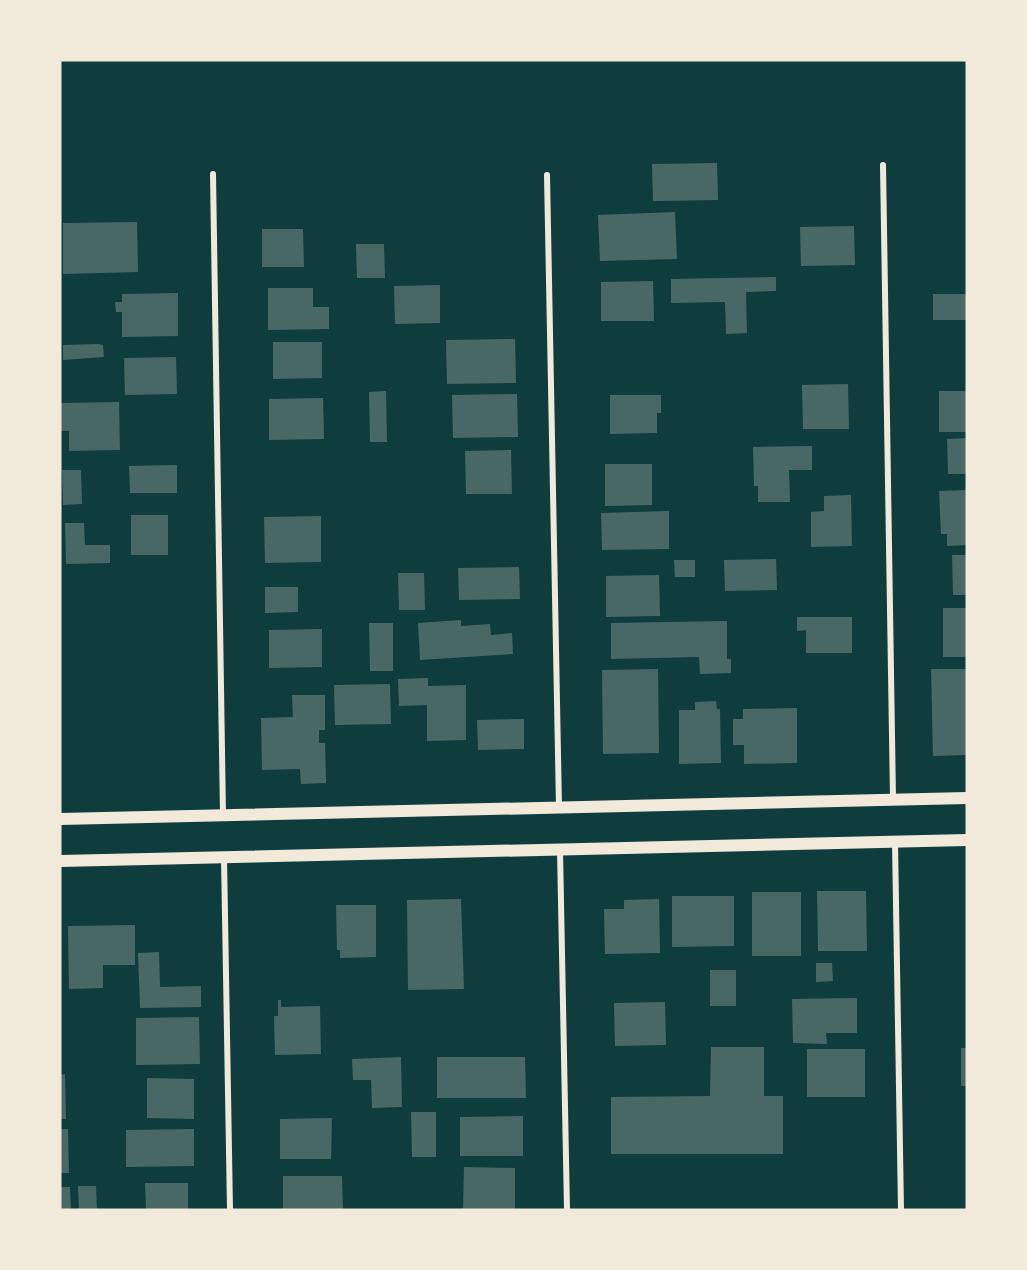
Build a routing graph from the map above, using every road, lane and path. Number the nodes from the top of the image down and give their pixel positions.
1 (883, 165) dead end
2 (213, 174) dead end
3 (547, 176) dead end
4 (967, 798) edge
5 (893, 800) junction
6 (559, 807) junction
7 (223, 815) junction
8 (60, 819) edge
9 (967, 840) edge
10 (895, 842) junction
11 (560, 850) junction
12 (224, 857) junction
13 (60, 861) edge
14 (230, 1210) edge
15 (567, 1210) edge
16 (901, 1210) edge

1 - 5 street
2 - 7 street
3 - 6 street
4 - 5 main road
5 - 6 main road
6 - 7 main road
7 - 8 main road
9 - 10 main road
10 - 11 main road
10 - 16 street
11 - 12 main road
11 - 15 street
12 - 13 main road
12 - 14 street

